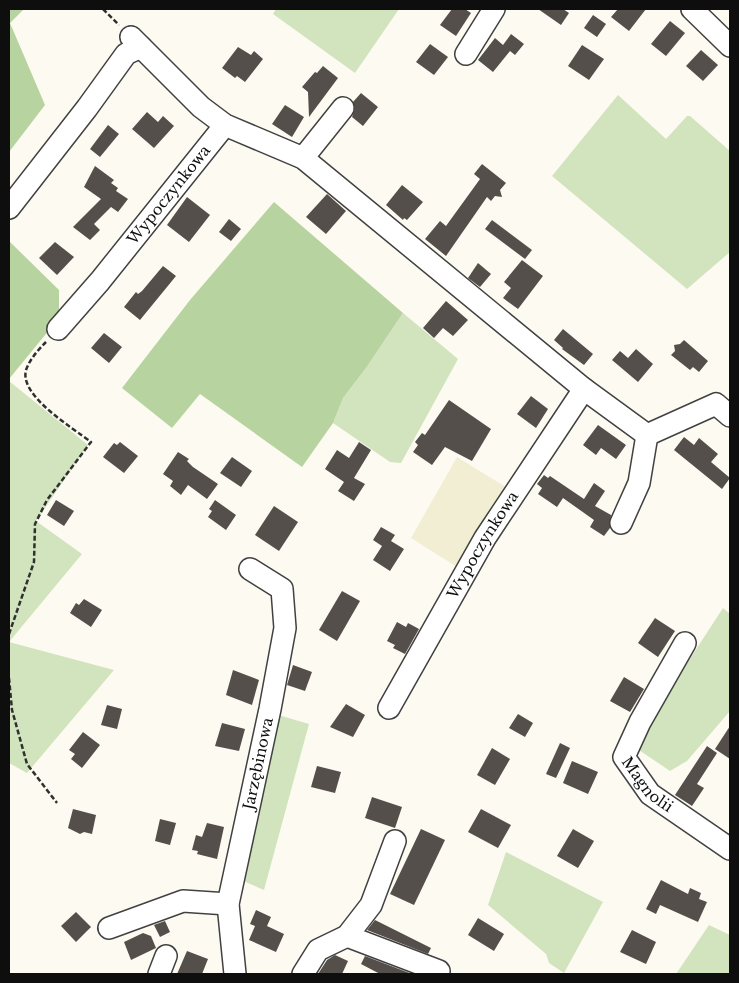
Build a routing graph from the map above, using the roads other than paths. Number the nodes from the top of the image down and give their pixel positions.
1 (494, 9) edge
2 (692, 9) edge
3 (730, 46) edge
4 (466, 54) dead end
5 (343, 108) dead end
6 (224, 125) junction
7 (303, 158) junction
8 (9, 208) edge
9 (58, 329) road end
10 (584, 389) junction
11 (730, 416) edge
12 (647, 435) junction
13 (621, 523) dead end
14 (250, 569) dead end
15 (685, 643) dead end
16 (389, 708) dead end
17 (395, 841) dead end
18 (730, 848) edge
19 (228, 904) junction
20 (109, 928) dead end
21 (347, 936) junction
22 (439, 971) dead end
23 (235, 974) edge
24 (303, 974) edge

1 - 4 street
2 - 3 street
5 - 7 street
6 - 7 street
6 - 8 street
6 - 9 street, Wypoczynkowa
7 - 10 street
10 - 12 street
10 - 16 street, Wypoczynkowa
11 - 12 street
12 - 13 street
14 - 19 street, Jarzębinowa
15 - 18 street, Magnolii
17 - 21 street
19 - 20 street
19 - 23 street, Jarzębinowa
21 - 22 street
21 - 24 street

